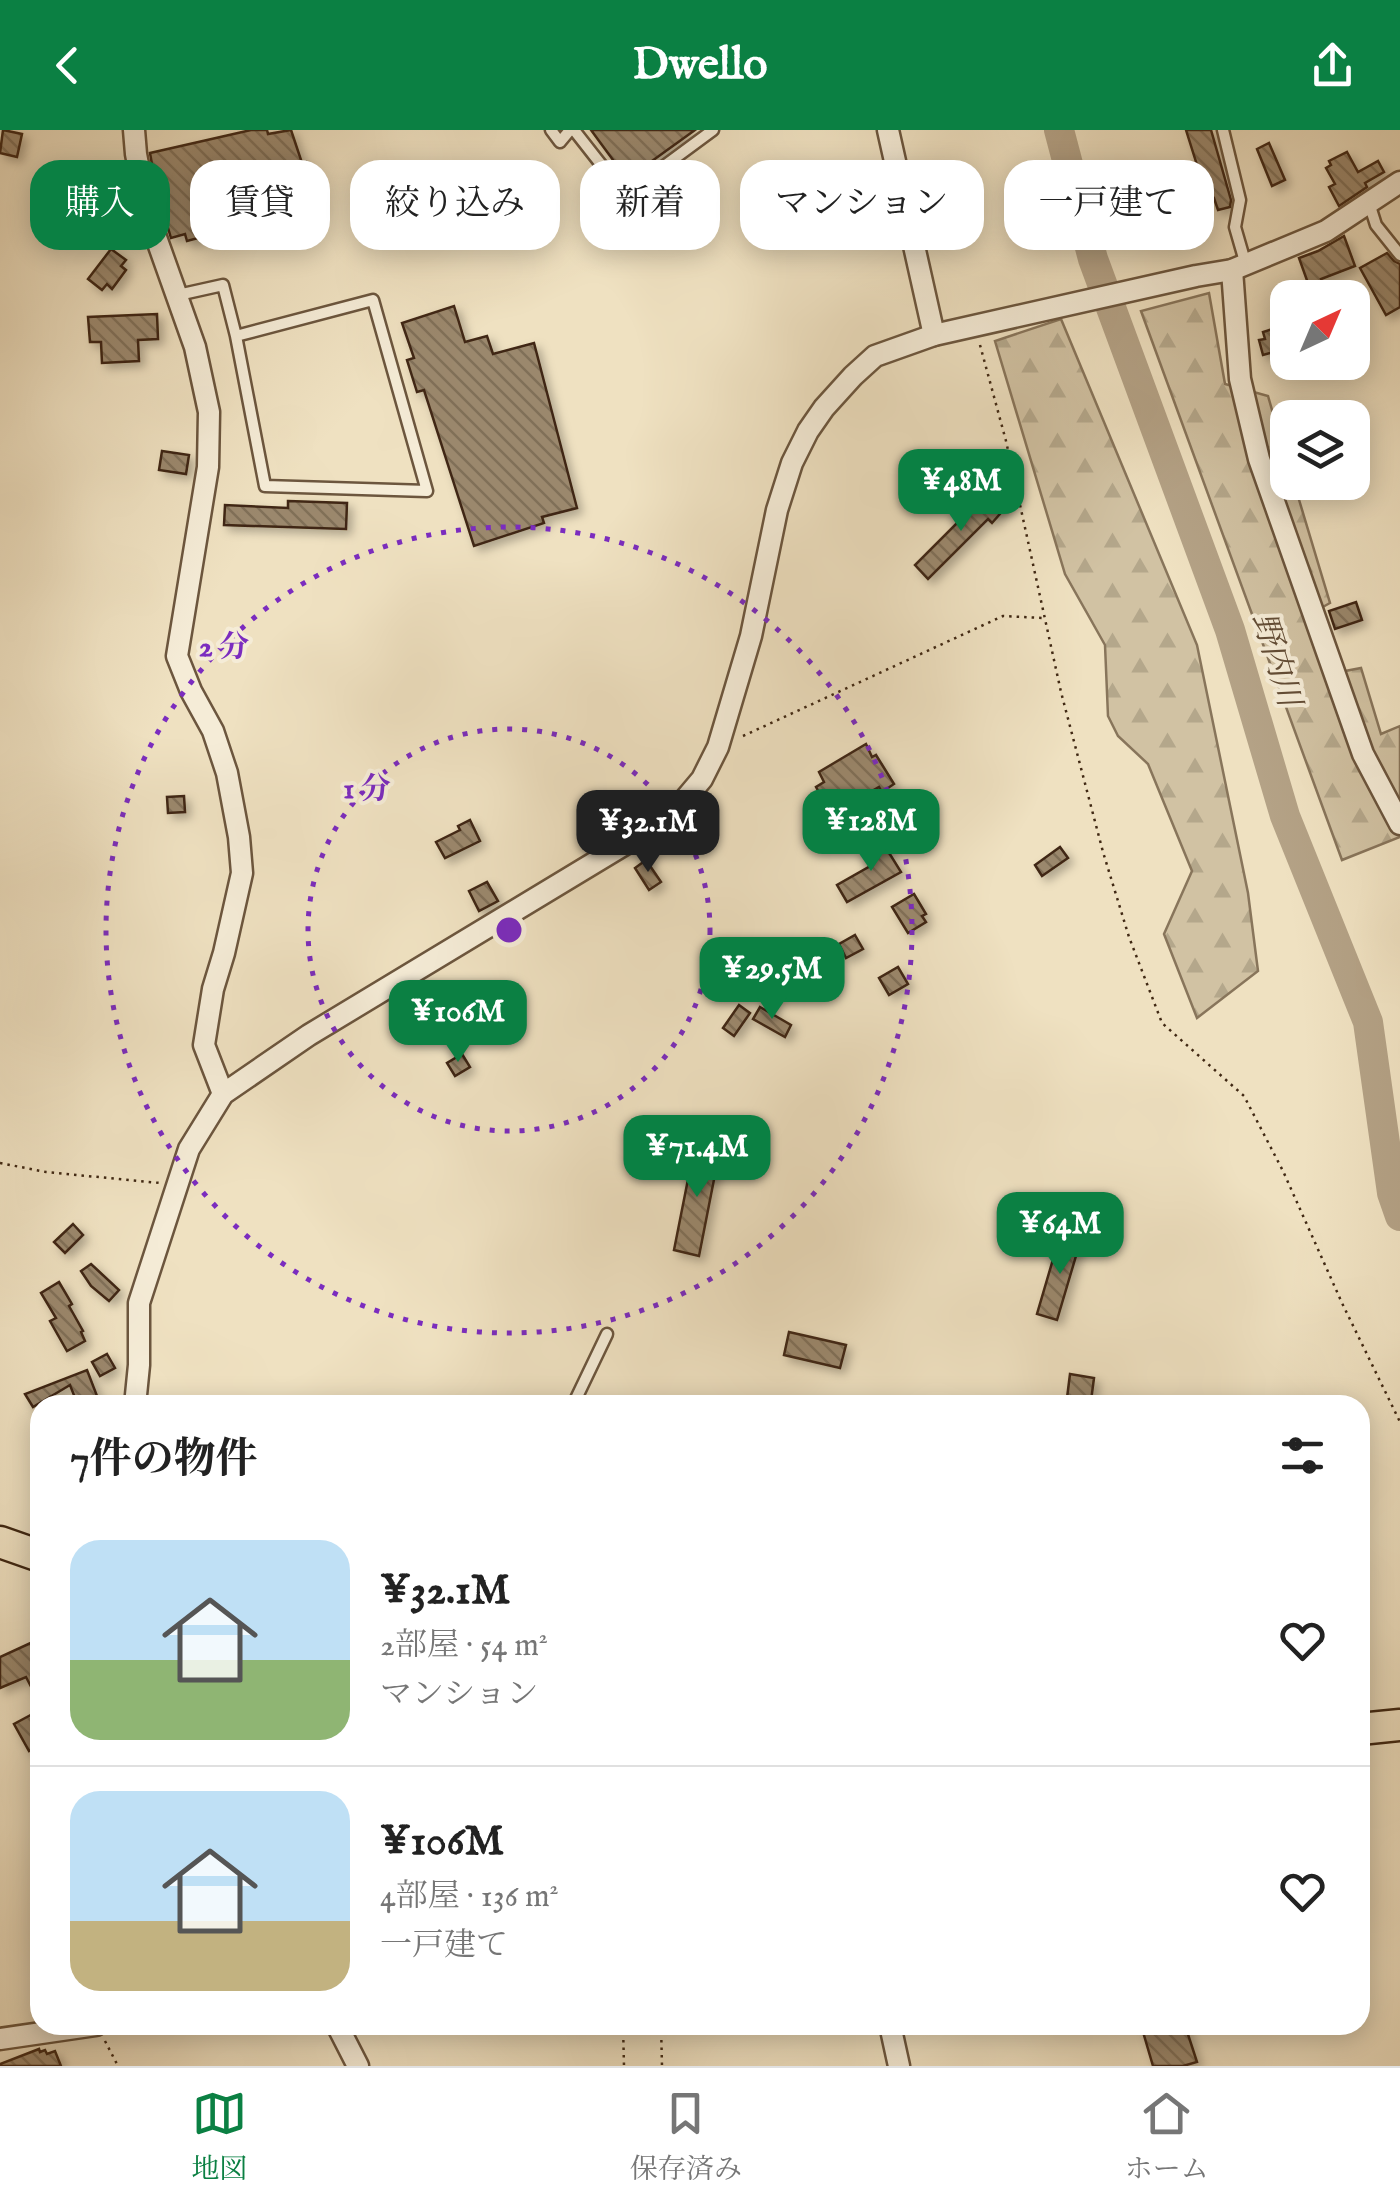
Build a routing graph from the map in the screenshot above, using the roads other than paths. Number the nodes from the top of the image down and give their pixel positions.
1 (134, 130) edge
2 (551, 130) edge
3 (572, 130) edge
4 (714, 130) edge
5 (888, 130) edge
6 (1223, 130) edge
7 (1400, 182) edge
8 (1368, 203) junction
9 (1400, 255) edge
10 (1239, 268) junction
11 (178, 295) junction
12 (236, 336) junction
13 (934, 336) junction
14 (1400, 824) edge
15 (222, 1094) junction
16 (607, 1334) dead end
17 (136, 1395) edge
18 (579, 1395) edge
19 (0, 1542) edge
20 (30, 1552) edge
21 (1400, 1725) edge
22 (1370, 1728) edge
23 (44, 2035) edge
24 (342, 2035) edge
25 (892, 2035) edge
26 (0, 2039) edge
27 (358, 2066) edge
28 (899, 2066) edge

1 - 11 street
2 - 3 lane
3 - 4 lane
5 - 13 street
6 - 10 lane
7 - 8 street
8 - 9 lane
8 - 10 street
10 - 13 street
10 - 14 street
11 - 12 lane
11 - 15 street
12 - 12 lane
13 - 15 street
15 - 17 street
16 - 18 lane
19 - 20 main road
21 - 22 main road
23 - 26 street
24 - 27 street
25 - 28 street

